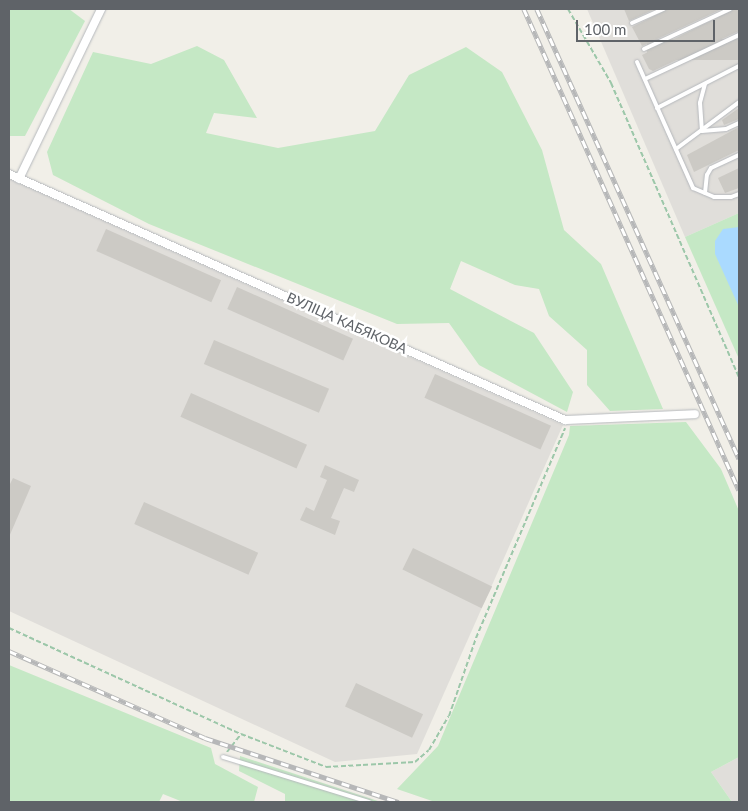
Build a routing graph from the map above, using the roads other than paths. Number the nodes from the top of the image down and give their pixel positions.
1 (101, 9) edge
2 (664, 9) edge
3 (730, 9) edge
4 (632, 24) dead end
5 (739, 35) edge
6 (644, 49) dead end
7 (637, 62) dead end
8 (739, 66) edge
9 (645, 79) junction
10 (705, 84) junction
11 (739, 102) edge
12 (658, 108) junction
13 (739, 124) edge
14 (702, 131) junction
15 (676, 149) junction
16 (739, 155) edge
17 (9, 174) edge
18 (20, 179) junction
19 (705, 193) junction
20 (739, 194) edge
21 (695, 414) dead end
22 (223, 758) road end
23 (369, 802) edge

1 - 18 street
2 - 4 lane
3 - 6 lane
5 - 9 lane
7 - 9 lane
8 - 10 lane
9 - 12 lane
10 - 12 lane
10 - 14 lane
11 - 14 lane
12 - 15 lane
13 - 14 lane
14 - 15 lane
15 - 19 lane
16 - 19 lane
17 - 18 street, ВУЛІЦА КАБЯКОВА
18 - 21 street, ВУЛІЦА КАБЯКОВА
19 - 20 lane
22 - 23 lane

